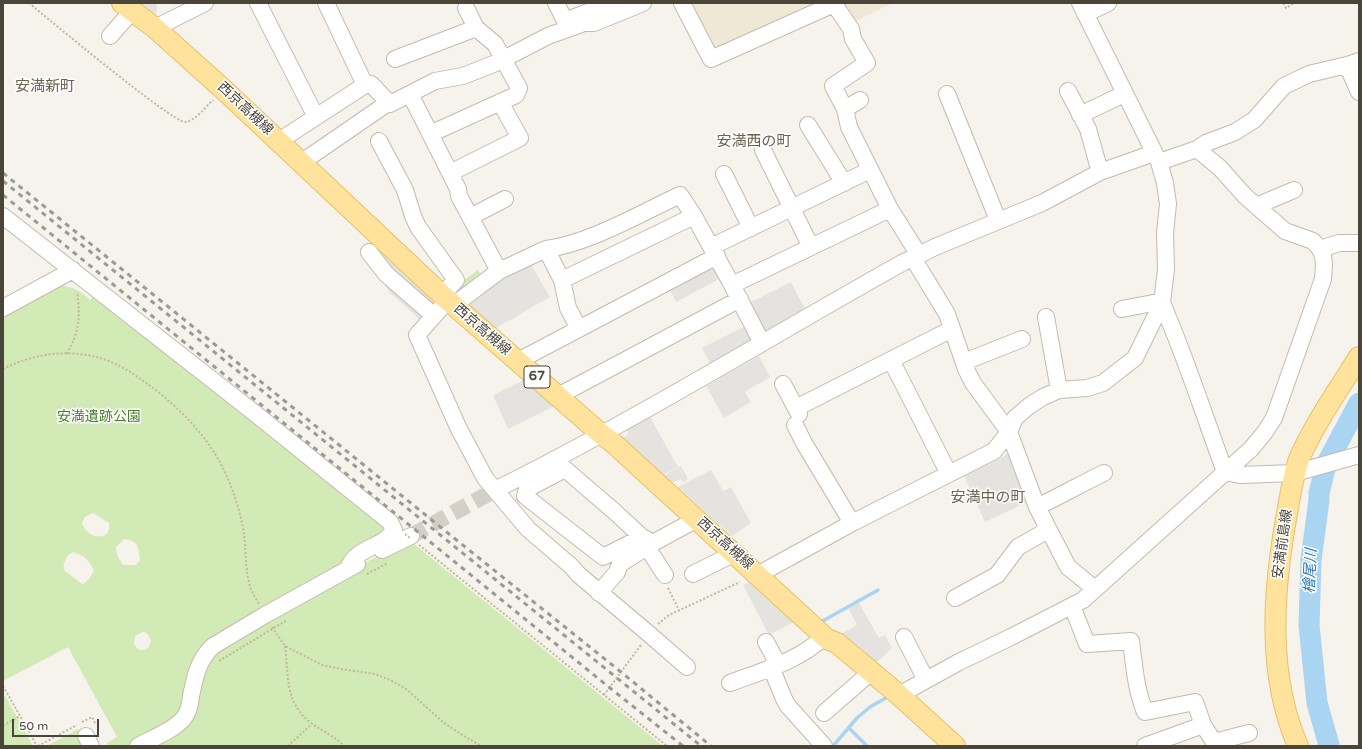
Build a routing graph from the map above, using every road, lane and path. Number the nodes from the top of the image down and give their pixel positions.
1 (29, 3) edge
2 (205, 3) edge
3 (258, 3) edge
4 (326, 3) edge
5 (556, 3) edge
6 (611, 3) edge
7 (643, 3) edge
8 (682, 3) edge
9 (1108, 3) edge
10 (1283, 3) edge
11 (1294, 3) edge
12 (127, 7) edge
13 (466, 8) dead end
14 (1083, 8) edge
15 (154, 28) junction
16 (476, 28) junction
17 (110, 36) dead end
18 (395, 59) dead end
19 (504, 60) junction
20 (1353, 63) edge
21 (365, 85) junction
22 (223, 88) junction
23 (1068, 91) dead end
24 (1359, 92) edge
25 (410, 94) junction
26 (948, 94) dead end
27 (1124, 94) junction
28 (860, 100) dead end
29 (500, 102) junction
30 (390, 104) junction
31 (845, 109) junction
32 (1080, 115) junction
33 (316, 117) junction
34 (808, 126) dead end
35 (430, 134) junction
36 (279, 141) junction
37 (379, 141) dead end
38 (1197, 149) junction
39 (763, 150) dead end
40 (1157, 158) junction
41 (302, 162) junction
42 (870, 170) junction
43 (1100, 172) junction
44 (450, 173) junction
45 (724, 174) dead end
46 (844, 183) junction
47 (1294, 190) dead end
48 (505, 199) dead end
49 (1256, 206) junction
50 (792, 208) junction
51 (890, 209) junction
52 (3, 216) edge
53 (694, 216) junction
54 (470, 217) junction
55 (998, 220) junction
56 (751, 228) junction
57 (1359, 243) edge
58 (811, 247) junction
59 (546, 249) junction
60 (1320, 250) junction
61 (714, 251) junction
62 (369, 252) dead end
63 (916, 257) junction
64 (73, 270) junction
65 (499, 271) junction
66 (562, 280) junction
67 (736, 292) junction
68 (448, 300) junction
69 (1162, 303) junction
70 (5, 304) edge
71 (1122, 309) dead end
72 (434, 316) junction
73 (1046, 317) dead end
74 (579, 329) junction
75 (952, 329) junction
76 (1022, 339) dead end
77 (762, 343) junction
78 (67, 354) junction
79 (1359, 357) edge
80 (891, 360) junction
81 (518, 361) junction
82 (964, 362) junction
83 (3, 369) edge
84 (783, 384) dead end
85 (1059, 390) junction
86 (558, 396) junction
87 (797, 416) junction
88 (1009, 432) junction
89 (601, 434) junction
90 (1357, 456) edge
91 (1104, 472) dead end
92 (1225, 472) junction
93 (1301, 472) junction
94 (949, 474) junction
95 (499, 488) tunnel mouth
96 (1037, 507) junction
97 (697, 519) junction
98 (852, 523) junction
99 (1048, 530) junction
100 (414, 541) joint
101 (647, 542) junction
102 (735, 553) junction
103 (390, 562) dead end
104 (348, 568) junction
105 (761, 572) dead end
106 (693, 574) dead end
107 (665, 575) joint
108 (362, 576) dead end
109 (746, 579) dead end
110 (1096, 589) junction
111 (599, 593) junction
112 (955, 598) dead end
113 (1072, 606) junction
114 (679, 610) junction
115 (293, 616) dead end
116 (269, 622) junction
117 (649, 634) junction
118 (824, 636) junction
119 (904, 637) dead end
120 (766, 642) dead end
121 (285, 646) junction
122 (214, 664) dead end
123 (775, 665) junction
124 (687, 667) dead end
125 (871, 672) junction
126 (736, 677) dead end
127 (926, 680) junction
128 (3, 686) edge
129 (604, 695) junction
130 (899, 695) junction
131 (824, 713) dead end
132 (20, 716) junction
133 (312, 724) junction
134 (1203, 725) junction
135 (3, 726) edge
136 (1250, 733) dead end
137 (1216, 744) edge
138 (37, 746) edge
139 (138, 746) edge
140 (288, 746) edge
141 (344, 746) edge
142 (482, 746) edge
143 (667, 746) edge
144 (824, 746) edge
145 (955, 746) edge
146 (1145, 746) edge
147 (1298, 746) edge

1 - 22 path
2 - 15 street
3 - 33 street
4 - 21 street
5 - 6 street
7 - 19 street
8 - 31 street
9 - 14 street
10 - 11 path
12 - 15 main road, 西京高槻線 / 67
12 - 17 street
13 - 16 street
14 - 27 street
15 - 22 main road, 西京高槻線 / 67
16 - 18 street
16 - 19 street
19 - 25 street
19 - 29 street
20 - 24 street
20 - 38 street
21 - 30 street
21 - 33 street
22 - 36 main road, 西京高槻線 / 67
23 - 32 street
25 - 30 street
25 - 35 street
26 - 55 street
27 - 32 street
27 - 40 street
28 - 31 street
29 - 35 street
29 - 44 street
30 - 41 street
31 - 42 street
32 - 43 street
33 - 36 street
34 - 46 street
35 - 44 street
36 - 41 main road, 西京高槻線 / 67
37 - 68 street
38 - 40 street
38 - 49 street
39 - 50 street
40 - 43 street
40 - 69 street
41 - 68 main road, 西京高槻線 / 67
42 - 46 street
42 - 51 street
43 - 55 street
44 - 54 street
45 - 56 street
46 - 50 street
47 - 49 street
48 - 54 street
49 - 60 street
50 - 56 street
50 - 58 street
51 - 58 street
51 - 63 street
52 - 64 street
53 - 59 street
53 - 61 street
53 - 66 street
54 - 65 street
55 - 63 street
56 - 61 street
57 - 60 street
58 - 67 street
59 - 65 street
59 - 66 street
60 - 92 street
61 - 67 street
61 - 74 street
62 - 72 street
63 - 75 street
63 - 77 street
64 - 70 street
64 - 78 path
64 - 104 street
65 - 68 street
66 - 74 street
67 - 77 street
67 - 86 street
68 - 72 street
68 - 81 main road, 西京高槻線 / 67
69 - 71 street
69 - 85 street
69 - 92 street
72 - 111 street
73 - 85 street
74 - 81 street
75 - 80 street
75 - 82 street
76 - 82 street
77 - 89 street
78 - 83 path
78 - 116 path
79 - 93 main road, 安満前島線
80 - 87 street
80 - 94 street
81 - 86 main road, 西京高槻線 / 67
82 - 88 street
84 - 87 street
85 - 88 street
86 - 89 main road, 西京高槻線 / 67
87 - 98 street
88 - 94 street
88 - 96 street
89 - 95 street
89 - 97 main road, 西京高槻線 / 67
90 - 93 street
91 - 96 street
92 - 93 street
92 - 110 street
93 - 147 main road, 安満前島線
94 - 98 street
96 - 99 street
97 - 101 street
97 - 102 main road, 西京高槻線 / 67
98 - 105 street
99 - 110 street
99 - 112 street
100 - 104 street
100 - 129 path
101 - 101 street
101 - 107 street
101 - 111 street
102 - 106 street
102 - 118 main road, 西京高槻線 / 67
103 - 108 path
104 - 116 street
107 - 114 path
109 - 114 path
110 - 113 street
111 - 117 street
113 - 127 street
113 - 134 street
114 - 117 path
115 - 116 path
116 - 121 path
116 - 122 path
116 - 139 street
117 - 124 street
117 - 129 path
118 - 123 street
118 - 125 main road, 西京高槻線 / 67
119 - 127 street
120 - 123 street
121 - 133 path
121 - 142 path
123 - 126 street
123 - 144 street
125 - 130 main road, 西京高槻線 / 67
125 - 131 street
127 - 130 street
128 - 132 path
129 - 143 path
130 - 145 main road, 西京高槻線 / 67
132 - 135 path
132 - 138 path
133 - 140 path
133 - 141 path
134 - 137 street
134 - 146 street
136 - 137 street

